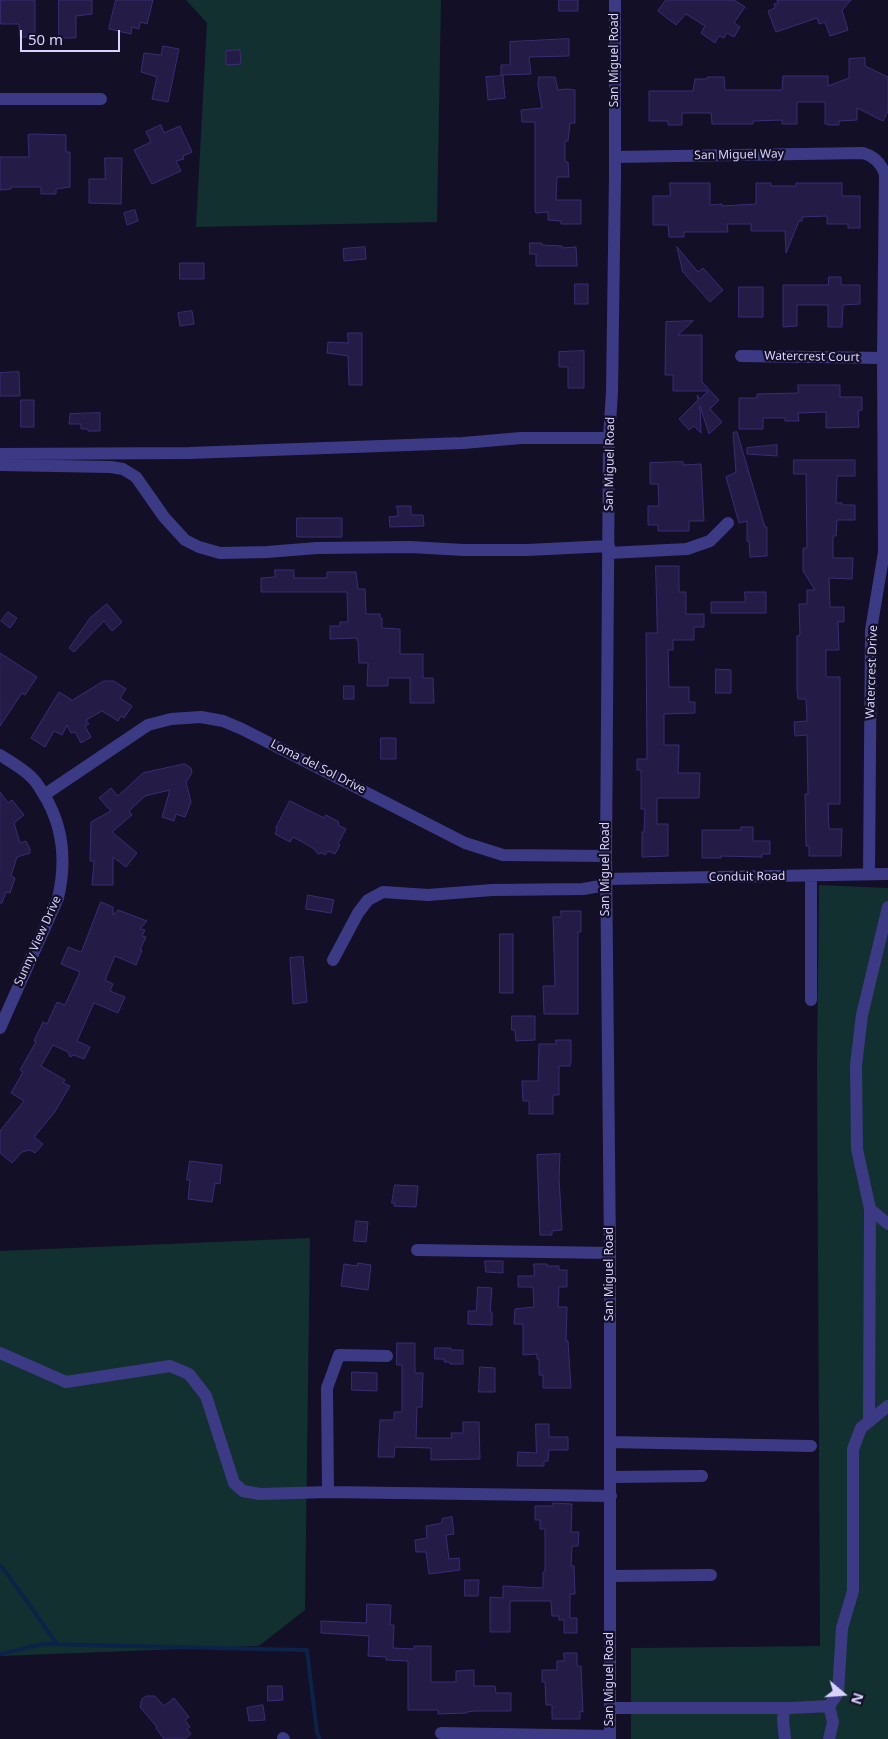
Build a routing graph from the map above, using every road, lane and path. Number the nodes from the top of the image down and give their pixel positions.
1 (614, 0) edge
2 (0, 99) edge
3 (101, 99) dead end
4 (863, 153) joint
5 (615, 157) junction
6 (741, 356) dead end
7 (883, 358) junction
8 (609, 438) junction
9 (0, 454) edge
10 (0, 465) edge
11 (728, 523) dead end
12 (609, 549) junction
13 (0, 755) edge
14 (44, 795) junction
15 (606, 856) junction
16 (868, 874) junction
17 (888, 874) edge
18 (811, 876) junction
19 (606, 882) junction
20 (888, 907) edge
21 (333, 960) dead end
22 (811, 1000) dead end
23 (4, 1011) edge
24 (0, 1028) edge
25 (870, 1208) junction
26 (888, 1224) edge
27 (417, 1250) dead end
28 (610, 1253) junction
29 (0, 1353) edge
30 (387, 1356) dead end
31 (888, 1406) edge
32 (869, 1422) junction
33 (610, 1442) junction
34 (811, 1446) dead end
35 (702, 1476) dead end
36 (611, 1477) junction
37 (328, 1492) junction
38 (611, 1496) junction
39 (710, 1575) dead end
40 (610, 1576) junction
41 (829, 1706) junction
42 (610, 1708) junction
43 (784, 1708) junction
44 (441, 1733) dead end
45 (610, 1737) edge
46 (785, 1739) edge
47 (829, 1739) edge

1 - 5 street, San Miguel Road
2 - 3 street
4 - 5 street, San Miguel Way
4 - 7 street, Watercrest Drive
5 - 8 street, San Miguel Road
6 - 7 street, Watercrest Court
7 - 16 street, Watercrest Drive
8 - 9 street
8 - 12 street, San Miguel Road
10 - 12 street
11 - 12 street
12 - 15 street, San Miguel Road
13 - 14 street, Sunny View Drive
14 - 15 street, Loma del Sol Drive
14 - 23 street, Sunny View Drive
15 - 19 street, San Miguel Road
16 - 17 street, Conduit Road
16 - 18 street, Conduit Road
18 - 19 street, Conduit Road
18 - 22 street
19 - 21 street, Conduit Road
19 - 28 street, San Miguel Road
20 - 25 street
23 - 24 street, Sunny View Drive
25 - 26 street
25 - 32 street
27 - 28 street
28 - 33 street, San Miguel Road
29 - 37 street
30 - 37 street
31 - 32 street
32 - 41 street
33 - 34 street
33 - 36 street, San Miguel Road
35 - 36 street
36 - 38 street, San Miguel Road
37 - 38 street
38 - 40 street, San Miguel Road
39 - 40 street
40 - 42 street, San Miguel Road
41 - 43 street
41 - 47 street
42 - 43 street
42 - 45 street, San Miguel Road
43 - 46 street
44 - 45 street

